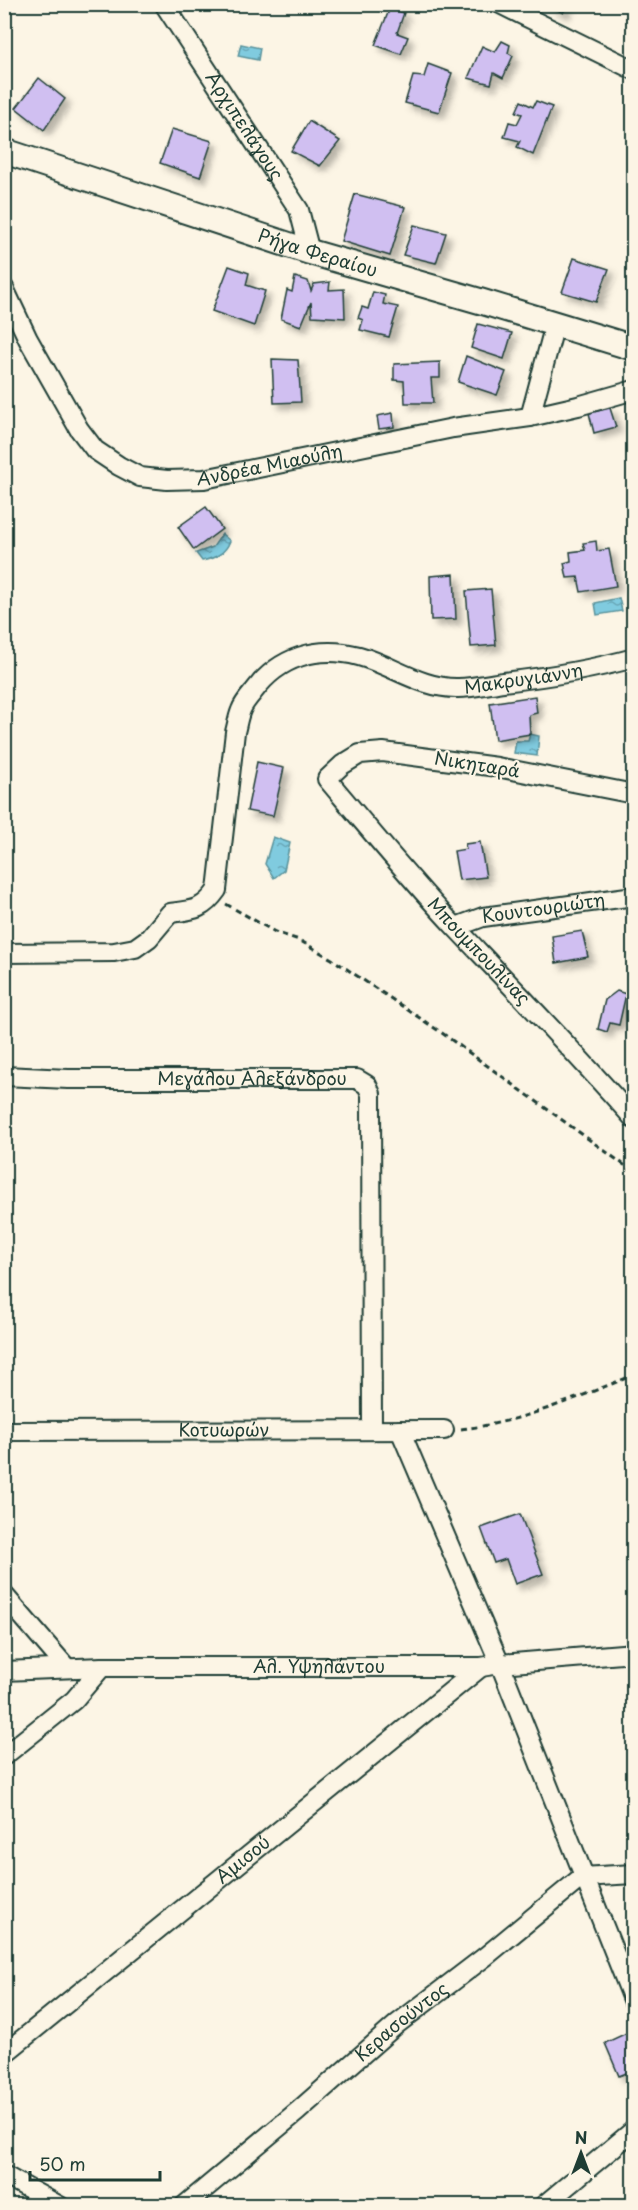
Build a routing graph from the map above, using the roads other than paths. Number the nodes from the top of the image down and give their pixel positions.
1 (164, 4) edge
2 (500, 4) edge
3 (633, 70) edge
4 (4, 151) edge
5 (310, 252) junction
6 (4, 288) edge
7 (555, 324) junction
8 (633, 348) edge
9 (633, 390) edge
10 (530, 417) junction
11 (633, 658) edge
12 (327, 779) joint
13 (633, 794) edge
14 (633, 896) edge
15 (456, 927) junction
16 (4, 953) edge
17 (4, 1076) edge
18 (633, 1119) edge
19 (372, 1430) junction
20 (400, 1430) junction
21 (444, 1430) road end
22 (4, 1431) edge
23 (4, 1595) edge
24 (633, 1653) edge
25 (500, 1664) junction
26 (66, 1667) junction
27 (102, 1667) junction
28 (480, 1667) junction
29 (4, 1671) edge
30 (4, 1756) edge
31 (633, 1874) edge
32 (582, 1877) junction
33 (633, 2002) edge
34 (4, 2054) edge
35 (633, 2130) edge
36 (4, 2175) edge
37 (60, 2205) edge
38 (184, 2205) edge
39 (543, 2205) edge

1 - 5 street, Αρχιπελάγους
2 - 3 street
4 - 5 street, Ρήγα Φεραίου
5 - 7 street, Ρήγα Φεραίου
6 - 10 street, Ανδρέα Μιαούλη
7 - 8 street, Ρήγα Φεραίου
7 - 10 street
9 - 10 street, Ανδρέα Μιαούλη
11 - 16 street, Μακρυγιάννη
12 - 13 street, Νικηταρά
12 - 15 street, Μπουμπουλίνας
14 - 15 street, Κουντουριώτη
15 - 18 street, Μπουμπουλίνας
17 - 19 street, Μεγάλου Αλεξάνδρου
19 - 20 street, Κοτυωρών
19 - 22 street, Κοτυωρών
20 - 21 street, Κοτυωρών
20 - 25 street
23 - 26 street
24 - 25 street, Αλ. Υψηλάντου
25 - 28 street, Αλ. Υψηλάντου
25 - 32 street
26 - 27 street, Αλ. Υψηλάντου
26 - 29 street, Αλ. Υψηλάντου
27 - 28 street, Αλ. Υψηλάντου
27 - 30 street
28 - 34 street, Αμισού
31 - 32 street
32 - 33 street
32 - 38 street, Κερασούντος
35 - 39 street
36 - 37 street

